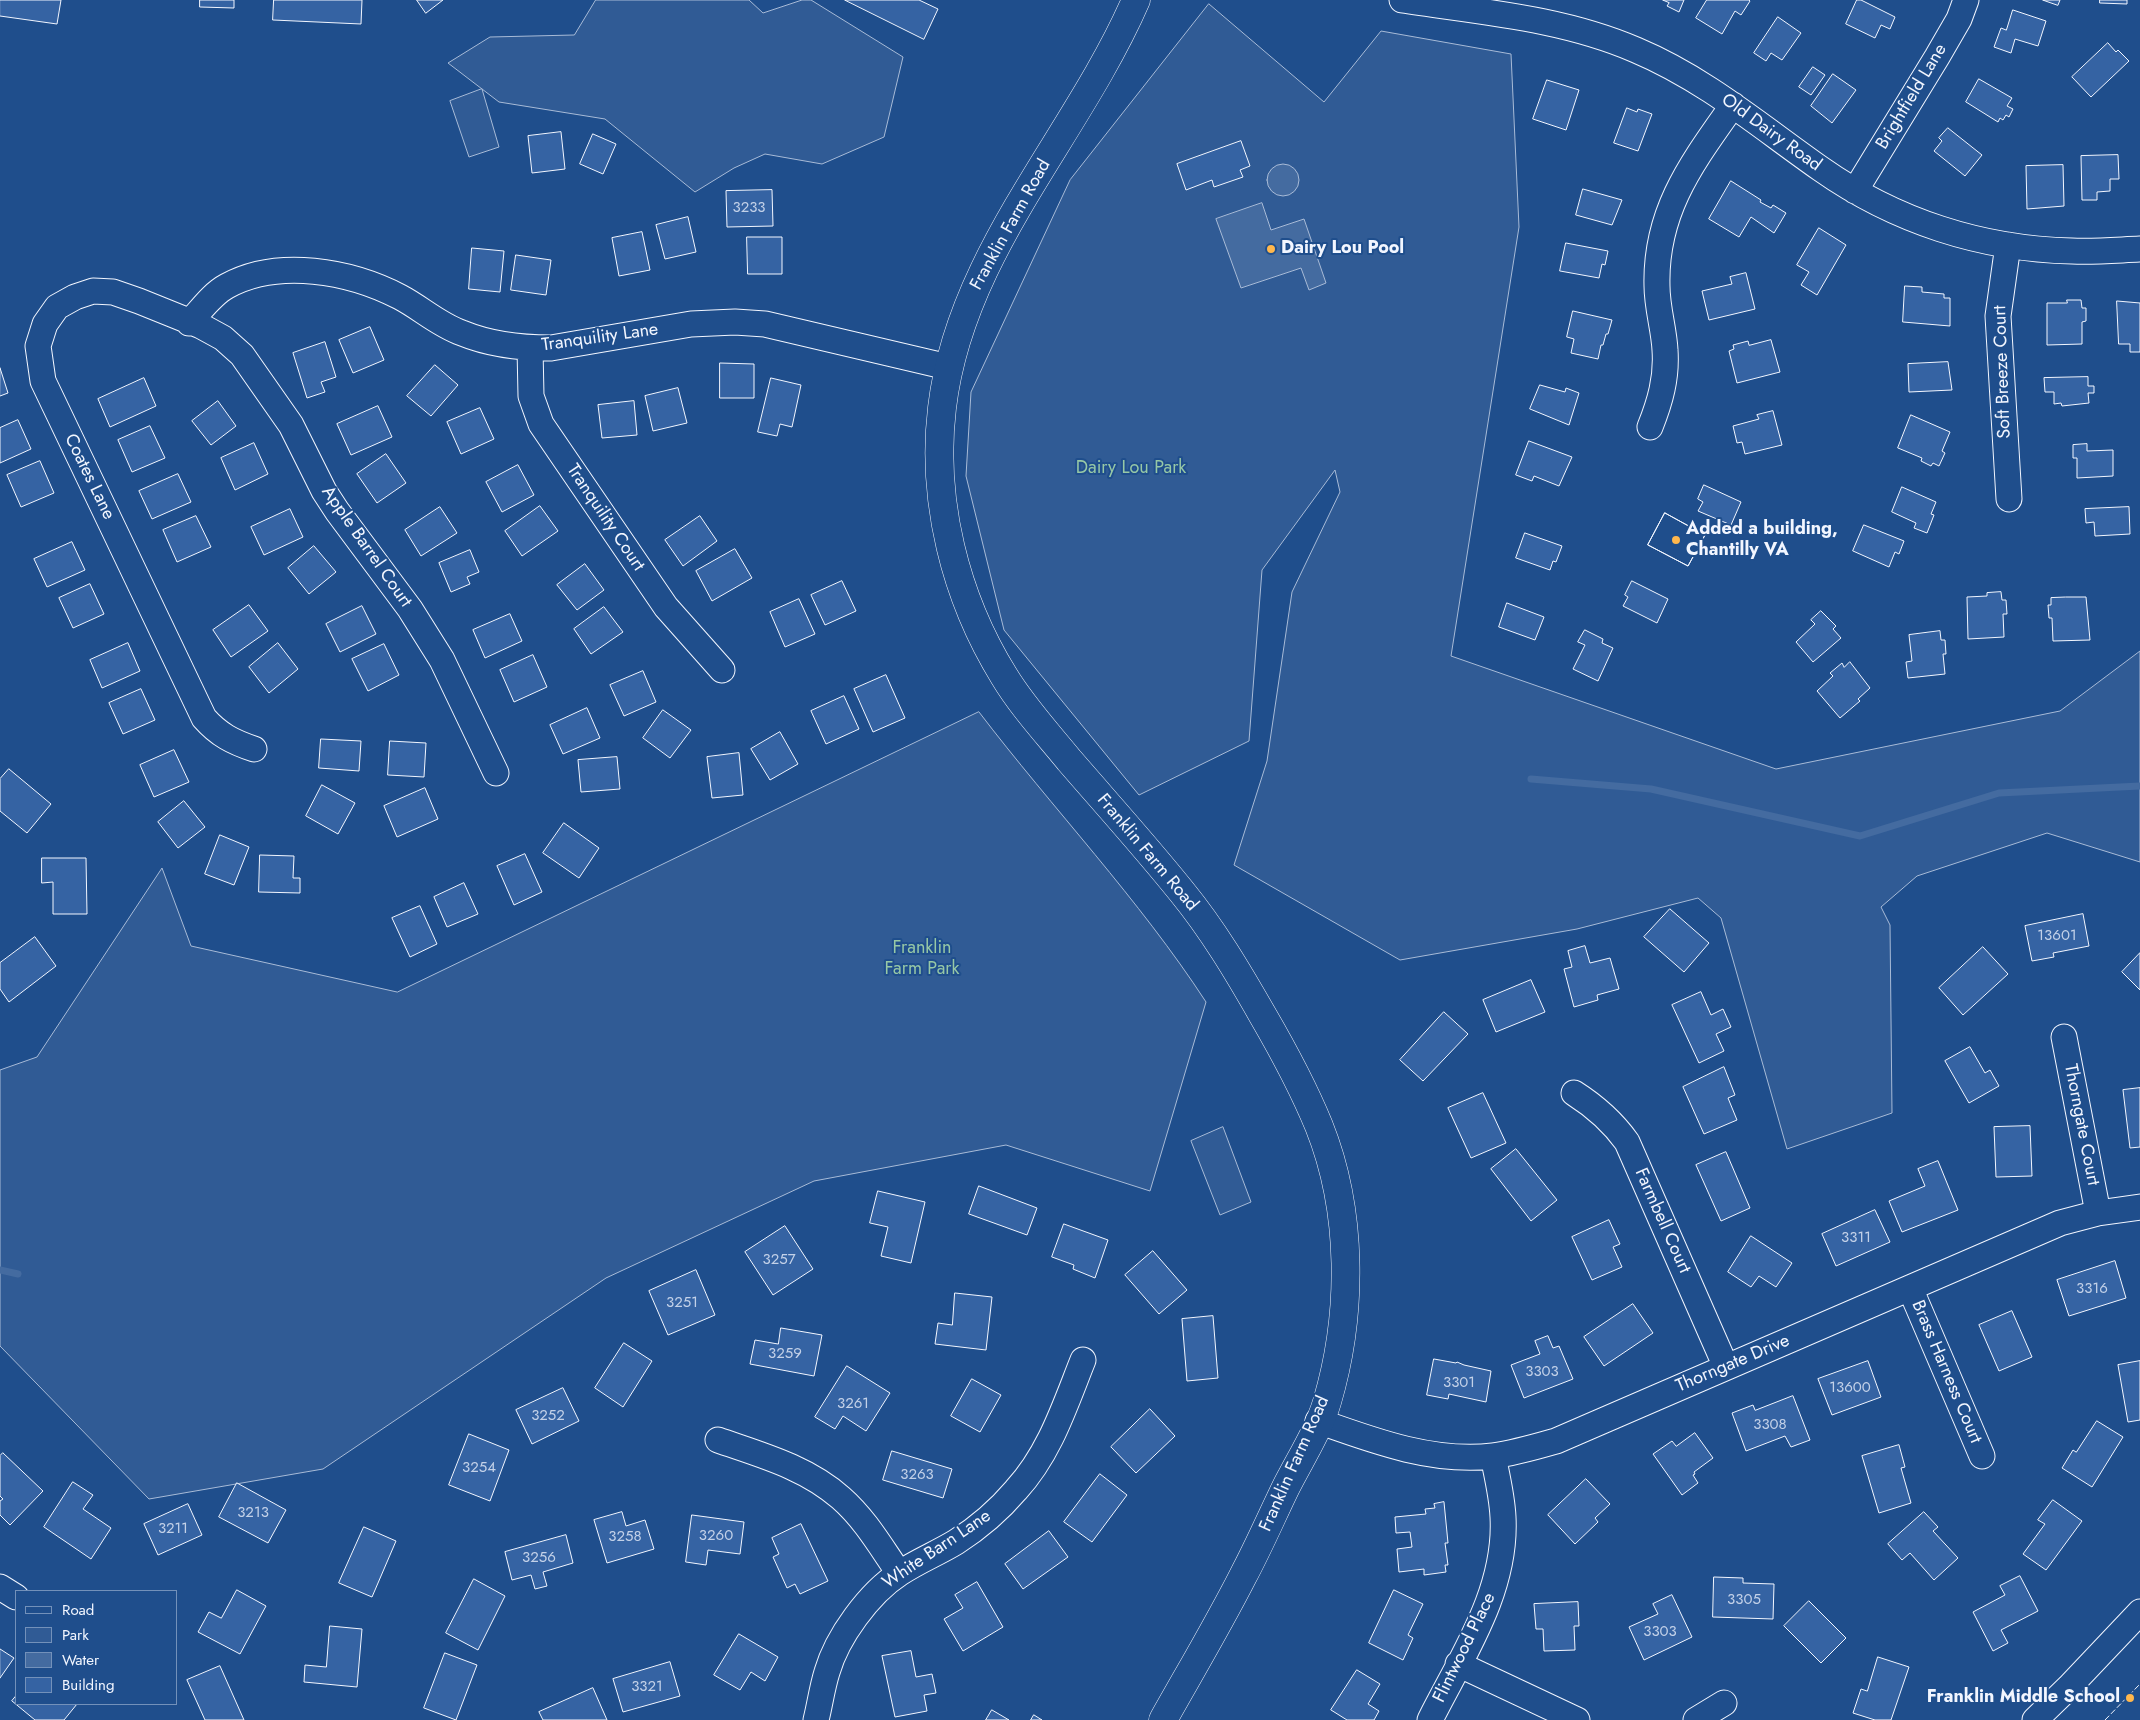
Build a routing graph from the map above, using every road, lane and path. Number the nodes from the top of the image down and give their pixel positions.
1 (1136, 0) edge
2 (1402, 0) edge
3 (1966, 0) edge
4 (1733, 105) junction
5 (1855, 191) junction
6 (2008, 246) junction
7 (2140, 249) edge
8 (190, 323) junction
9 (530, 348) junction
10 (948, 367) junction
11 (1650, 427) dead end
12 (2010, 499) dead end
13 (722, 670) dead end
14 (254, 749) dead end
15 (496, 773) dead end
16 (2064, 1037) dead end
17 (1574, 1093) dead end
18 (2140, 1207) edge
19 (2098, 1213) junction
20 (1910, 1288) junction
21 (1083, 1360) dead end
22 (1726, 1368) junction
23 (1318, 1421) junction
24 (718, 1440) dead end
25 (1493, 1456) junction
26 (1982, 1456) dead end
27 (899, 1573) junction
28 (0, 1587) edge
29 (15, 1596) edge
30 (2140, 1612) edge
31 (1458, 1664) junction
32 (1724, 1703) dead end
33 (816, 1720) edge
34 (1163, 1720) edge
35 (1430, 1720) edge
36 (1577, 1720) edge
37 (1696, 1720) edge
38 (2035, 1720) edge

1 - 10 main road, Franklin Farm Road
2 - 4 street, Old Dairy Road
3 - 5 street, Brightfield Lane
4 - 5 street, Old Dairy Road
4 - 11 street
5 - 6 street, Old Dairy Road
6 - 7 street, Old Dairy Road
6 - 12 street, Soft Breeze Court
8 - 9 street, Tranquility Lane
8 - 14 street, Coates Lane
8 - 15 street, Apple Barrel Court
9 - 10 street, Tranquility Lane
9 - 13 street, Tranquility Court
10 - 23 main road, Franklin Farm Road
16 - 19 street, Thorngate Court
17 - 22 street, Farmbell Court
18 - 19 street, Thorngate Drive
19 - 20 street, Thorngate Drive
20 - 22 street, Thorngate Drive
20 - 26 street, Brass Harness Court
21 - 27 street, White Barn Lane
22 - 25 street, Thorngate Drive
23 - 25 street, Thorngate Drive
23 - 34 main road, Franklin Farm Road
24 - 27 street
25 - 31 street, Flintwood Place
27 - 33 street, White Barn Lane
28 - 29 street
30 - 38 street
31 - 35 street, Flintwood Place
31 - 36 street
32 - 37 street

